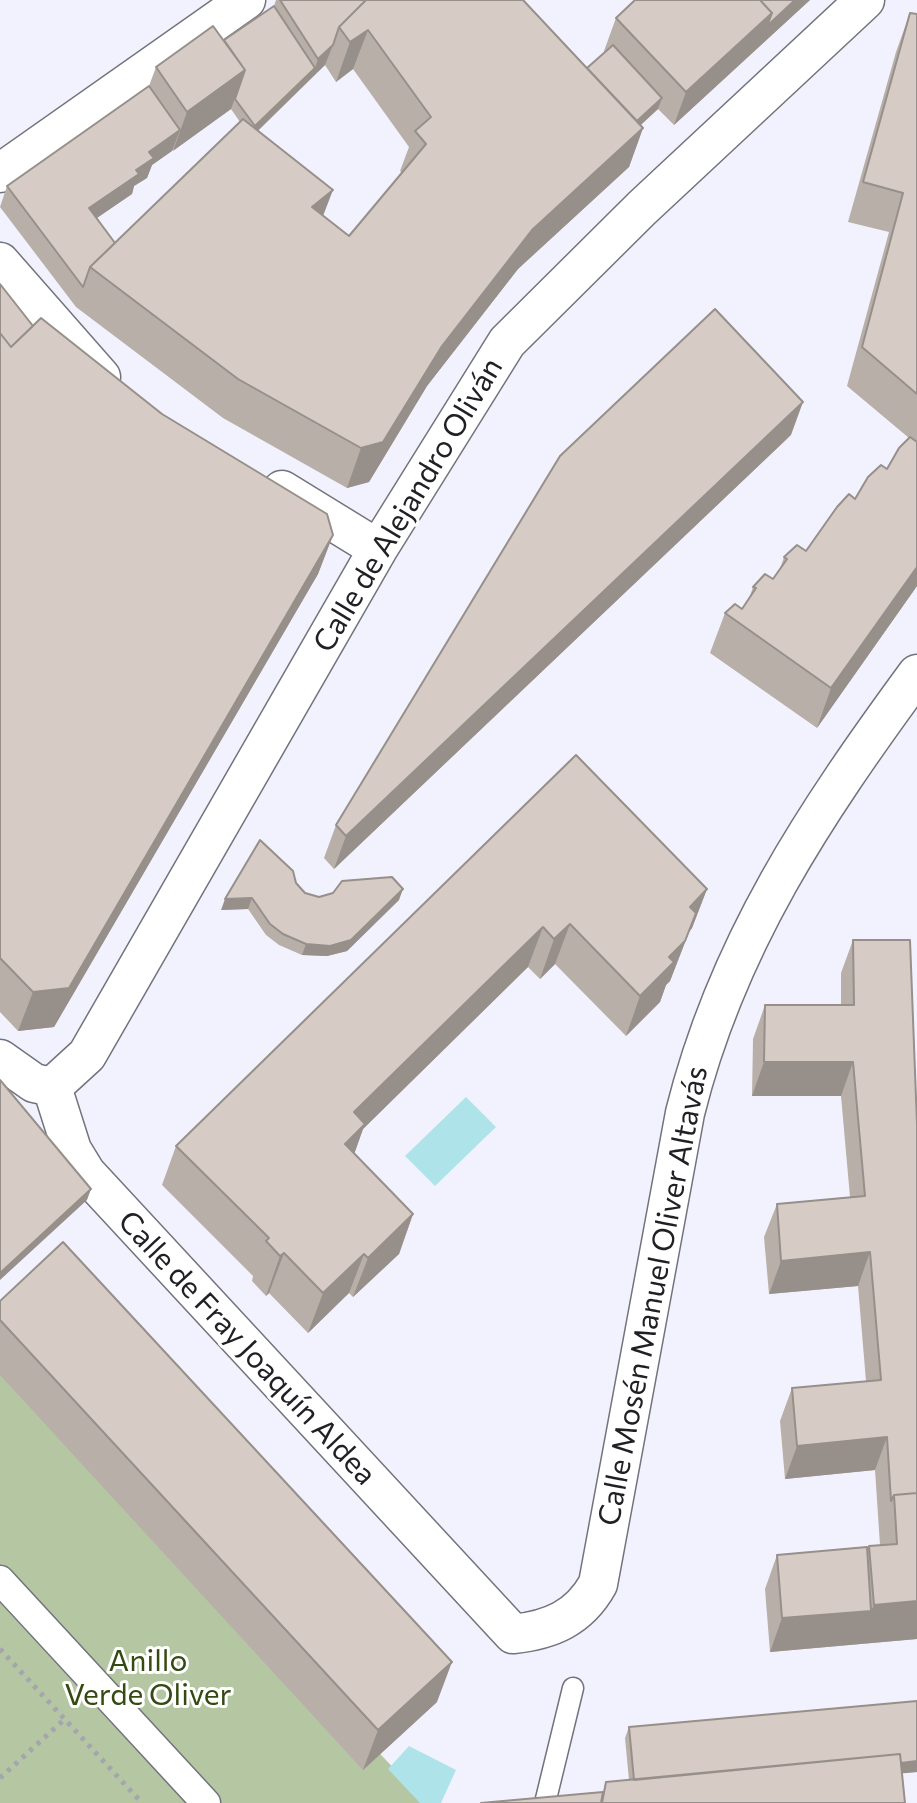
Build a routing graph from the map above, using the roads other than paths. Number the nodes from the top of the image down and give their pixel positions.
1 (246, 0) edge
2 (865, 0) edge
3 (0, 173) edge
4 (0, 262) edge
5 (132, 397) edge
6 (248, 469) edge
7 (378, 549) junction
8 (917, 674) edge
9 (0, 1059) edge
10 (52, 1087) junction
11 (0, 1580) edge
12 (513, 1634) joint
13 (573, 1688) dead end
14 (206, 1803) edge
15 (545, 1803) edge

1 - 3 street
2 - 7 street, Calle de Alejandro Oliván
4 - 5 street
6 - 7 street
7 - 10 street, Calle de Alejandro Oliván
8 - 12 street, Calle Mosén Manuel Oliver Altavás
9 - 10 street
10 - 12 street, Calle de Fray Joaquín Aldea
11 - 14 street
13 - 15 lane

